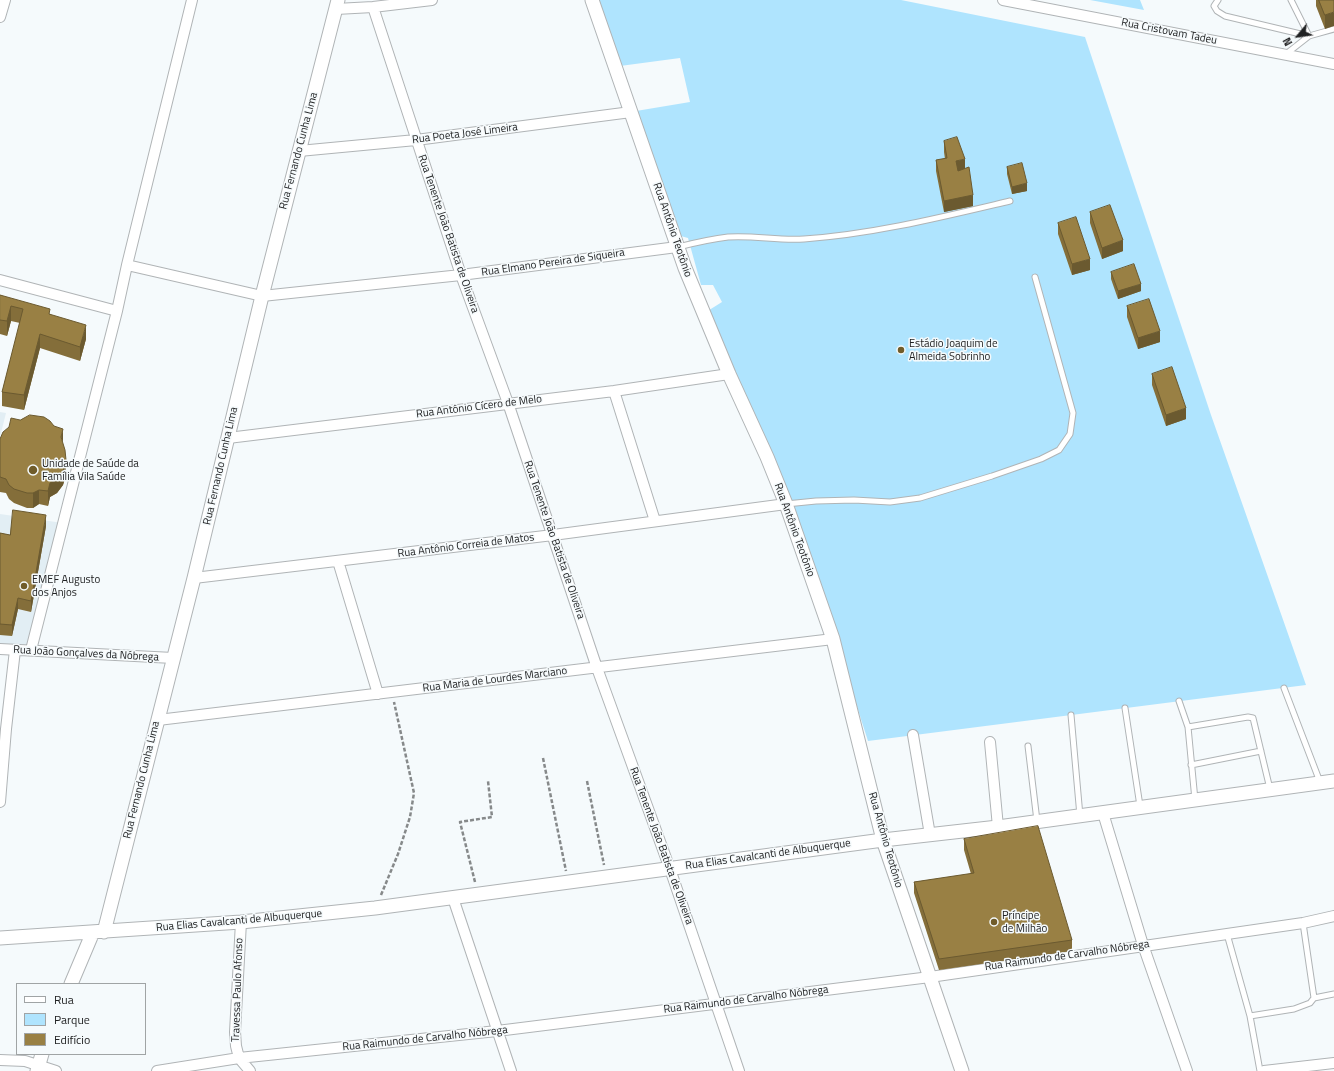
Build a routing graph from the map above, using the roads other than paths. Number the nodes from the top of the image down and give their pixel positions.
1 (5, 0) edge
2 (192, 0) edge
3 (432, 0) edge
4 (592, 0) edge
5 (1003, 0) edge
6 (1218, 0) edge
7 (1291, 0) edge
8 (337, 5) edge
9 (373, 7) junction
10 (0, 17) edge
11 (1334, 29) edge
12 (1309, 36) junction
13 (1286, 54) junction
14 (1334, 64) edge
15 (631, 112) junction
16 (416, 140) junction
17 (299, 151) junction
18 (1010, 201) dead end
19 (677, 246) junction
20 (127, 265) junction
21 (461, 275) junction
22 (1035, 277) dead end
23 (0, 280) edge
24 (262, 296) junction
25 (117, 311) junction
26 (729, 374) junction
27 (614, 390) junction
28 (508, 403) junction
29 (228, 438) junction
30 (786, 504) junction
31 (655, 521) junction
32 (553, 535) junction
33 (338, 561) junction
34 (194, 578) junction
35 (833, 639) junction
36 (0, 649) edge
37 (15, 650) junction
38 (31, 650) junction
39 (173, 658) junction
40 (597, 668) junction
41 (1284, 688) dead end
42 (378, 694) junction
43 (1178, 701) dead end
44 (1125, 708) dead end
45 (1072, 715) dead end
46 (158, 720) junction
47 (1188, 727) junction
48 (3, 729) edge
49 (913, 736) dead end
50 (990, 742) dead end
51 (1028, 746) dead end
52 (1261, 751) junction
53 (1191, 765) junction
54 (1334, 781) edge
55 (1320, 783) junction
56 (1270, 790) junction
57 (1195, 800) junction
58 (0, 802) edge
59 (1140, 807) junction
60 (1103, 813) junction
61 (1080, 816) junction
62 (1037, 821) junction
63 (998, 827) junction
64 (930, 835) junction
65 (883, 840) junction
66 (670, 869) junction
67 (453, 898) junction
68 (1334, 916) edge
69 (241, 922) junction
70 (1303, 922) junction
71 (98, 932) junction
72 (1226, 933) junction
73 (0, 938) edge
74 (1143, 945) junction
75 (930, 977) junction
76 (71, 983) edge
77 (1334, 994) edge
78 (1314, 998) junction
79 (716, 1004) junction
80 (1250, 1016) junction
81 (498, 1031) junction
82 (239, 1058) junction
83 (0, 1060) edge
84 (1334, 1062) edge
85 (40, 1063) edge
86 (56, 1071) edge
87 (157, 1071) edge
88 (250, 1071) edge
89 (510, 1071) edge
90 (739, 1071) edge
91 (962, 1071) edge
92 (1187, 1071) edge
93 (1260, 1071) edge
94 (1264, 1071) edge

1 - 10 street
2 - 20 street
3 - 9 street
4 - 15 street, Rua Antônio Teotônio
5 - 13 street, Rua Cristovam Tadeu
6 - 12 lane
7 - 12 lane
8 - 9 street
8 - 17 street, Rua Fernando Cunha Lima
9 - 16 street, Rua Tenente João Batista de Oliveira
11 - 12 lane
12 - 13 lane
13 - 14 street, Rua Cristovam Tadeu
15 - 16 street, Rua Poeta José Limeira
15 - 19 street, Rua Antônio Teotônio
16 - 17 street, Rua Poeta José Limeira
16 - 21 street, Rua Tenente João Batista de Oliveira
17 - 24 street, Rua Fernando Cunha Lima
18 - 19 lane
19 - 21 street, Rua Elmano Pereira de Siqueira
19 - 26 street, Rua Antônio Teotônio
20 - 24 street, Rua Elmano Pereira de Siqueira
20 - 25 street
21 - 24 street, Rua Elmano Pereira de Siqueira
21 - 28 street, Rua Tenente João Batista de Oliveira
22 - 30 lane
23 - 25 street
24 - 29 street, Rua Fernando Cunha Lima
25 - 38 street
26 - 27 street, Rua Antônio Cícero de Melo
26 - 30 street, Rua Antônio Teotônio
27 - 28 street, Rua Antônio Cícero de Melo
27 - 31 street
28 - 29 street, Rua Antônio Cícero de Melo
28 - 32 street, Rua Tenente João Batista de Oliveira
29 - 34 street, Rua Fernando Cunha Lima
30 - 31 street, Rua Antônio Correia de Matos
30 - 35 street, Rua Antônio Teotônio
31 - 32 street, Rua Antônio Correia de Matos
32 - 33 street, Rua Antônio Correia de Matos
32 - 40 street, Rua Tenente João Batista de Oliveira
33 - 34 street, Rua Antônio Correia de Matos
33 - 42 street
34 - 39 street, Rua Fernando Cunha Lima
35 - 40 street, Rua Maria de Lourdes Marciano
35 - 65 street, Rua Antônio Teotônio
36 - 37 street, Rua João Gonçalves da Nóbrega
37 - 38 street, Rua João Gonçalves da Nóbrega
37 - 48 street
38 - 39 street, Rua João Gonçalves da Nóbrega
39 - 46 street, Rua Fernando Cunha Lima
40 - 42 street, Rua Maria de Lourdes Marciano
40 - 66 street, Rua Tenente João Batista de Oliveira
41 - 55 lane
42 - 46 street, Rua Maria de Lourdes Marciano
43 - 47 lane
44 - 59 lane
45 - 61 lane
46 - 71 street, Rua Fernando Cunha Lima
47 - 52 lane
47 - 53 lane
48 - 58 street
49 - 64 street
50 - 63 street
51 - 62 lane
52 - 53 lane
52 - 56 lane
53 - 57 lane
54 - 55 street, Rua Elias Cavalcanti de Albuquerque
55 - 56 street, Rua Elias Cavalcanti de Albuquerque
56 - 57 street, Rua Elias Cavalcanti de Albuquerque
57 - 59 street, Rua Elias Cavalcanti de Albuquerque
59 - 60 street, Rua Elias Cavalcanti de Albuquerque
60 - 61 street, Rua Elias Cavalcanti de Albuquerque
60 - 74 street
61 - 62 street, Rua Elias Cavalcanti de Albuquerque
62 - 63 street, Rua Elias Cavalcanti de Albuquerque
63 - 64 street, Rua Elias Cavalcanti de Albuquerque
64 - 65 street, Rua Elias Cavalcanti de Albuquerque
65 - 66 street, Rua Elias Cavalcanti de Albuquerque
65 - 75 street, Rua Antônio Teotônio
66 - 67 street, Rua Elias Cavalcanti de Albuquerque
66 - 79 street, Rua Tenente João Batista de Oliveira
67 - 69 street, Rua Elias Cavalcanti de Albuquerque
67 - 81 street
68 - 70 street, Rua Raimundo de Carvalho Nóbrega
69 - 71 street, Rua Elias Cavalcanti de Albuquerque
69 - 82 street, Travessa Paulo Afonso
70 - 72 street, Rua Raimundo de Carvalho Nóbrega
70 - 78 lane
71 - 73 street, Rua Elias Cavalcanti de Albuquerque
71 - 76 street, Rua Fernando Cunha Lima
72 - 74 street, Rua Raimundo de Carvalho Nóbrega
72 - 80 lane
74 - 75 street, Rua Raimundo de Carvalho Nóbrega
74 - 92 street
75 - 79 street, Rua Raimundo de Carvalho Nóbrega
75 - 91 street, Rua Antônio Teotônio
77 - 78 lane
78 - 80 lane
79 - 81 street, Rua Raimundo de Carvalho Nóbrega
79 - 90 street, Rua Tenente João Batista de Oliveira
80 - 93 lane
81 - 82 street, Rua Raimundo de Carvalho Nóbrega
81 - 89 street
82 - 87 street, Rua Raimundo de Carvalho Nóbrega
82 - 88 street
83 - 85 street
84 - 94 street
85 - 86 street

